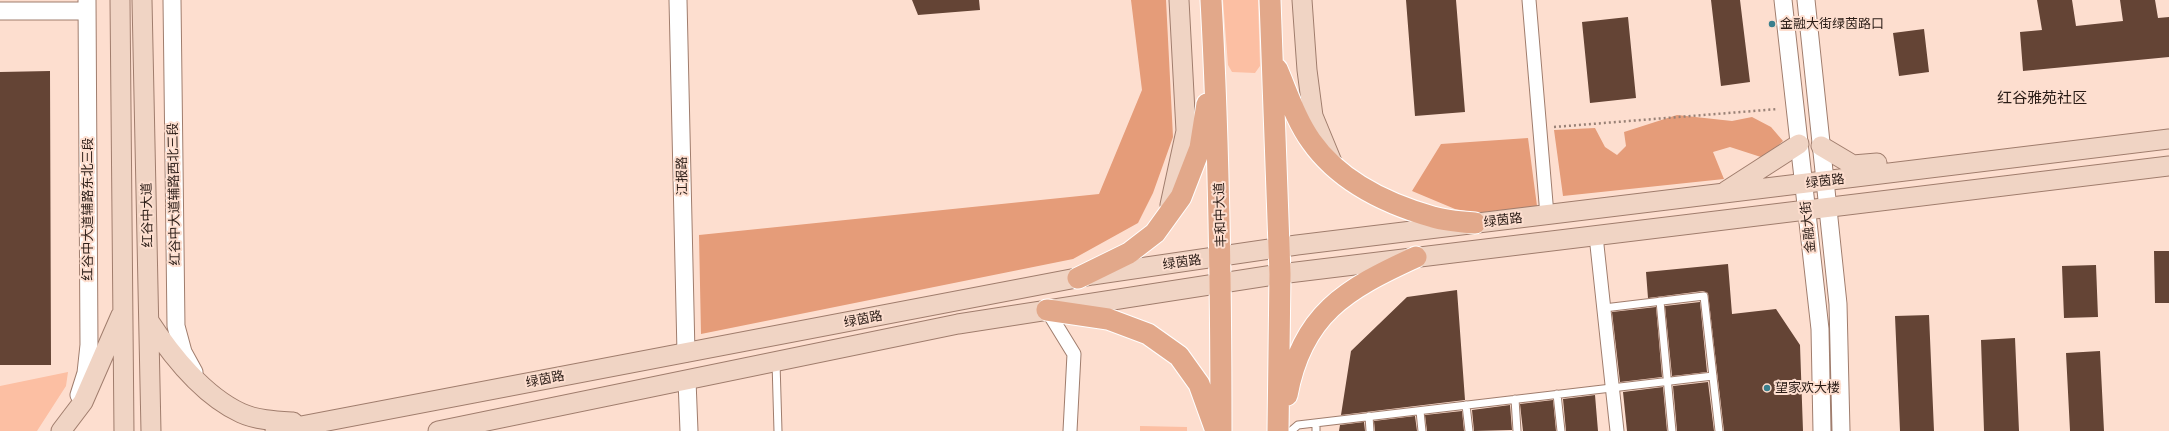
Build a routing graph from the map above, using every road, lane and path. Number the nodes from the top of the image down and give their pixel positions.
1 (120, 0) edge
2 (142, 0) edge
3 (172, 0) edge
4 (678, 0) edge
5 (1180, 0) edge
6 (1211, 0) edge
7 (1270, 0) edge
8 (1302, 0) edge
9 (1529, 0) edge
10 (1783, 0) edge
11 (1806, 0) edge
12 (87, 5) edge
13 (0, 11) edge
14 (1272, 58) junction
15 (1214, 60) junction
16 (1795, 108) junction
17 (1540, 128) junction
18 (2169, 139) edge
19 (1799, 144) junction
20 (1821, 146) junction
21 (1953, 165) junction
22 (2169, 166) edge
23 (1335, 168) junction
24 (1824, 181) junction
25 (1804, 184) junction
26 (1722, 193) junction
27 (1827, 208) junction
28 (1806, 210) junction
29 (1168, 215) junction
30 (1547, 215) junction
31 (1475, 224) junction
32 (1596, 236) junction
33 (1279, 248) junction
34 (1221, 256) junction
35 (1416, 257) junction
36 (1280, 274) junction
37 (1078, 278) junction
38 (1221, 283) junction
39 (1660, 301) junction
40 (1604, 308) junction
41 (123, 310) junction
42 (1047, 310) junction
43 (149, 321) junction
44 (686, 353) junction
45 (776, 362) junction
46 (1713, 376) junction
47 (687, 380) junction
48 (1668, 381) junction
49 (199, 383) junction
50 (1612, 387) junction
51 (1557, 394) junction
52 (1515, 399) junction
53 (1466, 405) junction
54 (1420, 410) junction
55 (73, 416) junction
56 (1369, 416) junction
57 (316, 423) junction
58 (1316, 423) junction
59 (486, 426) edge
60 (61, 431) edge
61 (124, 431) edge
62 (152, 431) edge
63 (275, 431) edge
64 (438, 431) edge
65 (689, 431) edge
66 (778, 431) edge
67 (1070, 431) edge
68 (1216, 431) edge
69 (1221, 431) edge
70 (1279, 431) edge
71 (1291, 431) edge
72 (1316, 431) edge
73 (1370, 431) edge
74 (1422, 431) edge
75 (1469, 431) edge
76 (1518, 431) edge
77 (1561, 431) edge
78 (1617, 431) edge
79 (1672, 431) edge
80 (1719, 431) edge
81 (1822, 431) edge
82 (1841, 431) edge

1 - 41 main road, 红谷中大道
2 - 43 main road, 红谷中大道
3 - 49 street, 红谷中大道辅路西北三段
4 - 44 street, 江报路
5 - 29 main road
6 - 15 main road, 丰和中大道
7 - 14 main road
8 - 23 main road
9 - 17 street
10 - 16 street, 金融大街
11 - 20 street, 金融大街
12 - 13 street
12 - 55 street, 红谷中大道辅路东北三段
14 - 23 main road
14 - 33 main road
15 - 29 main road
15 - 34 main road, 丰和中大道
16 - 17 path
16 - 19 street, 金融大街
17 - 30 street
18 - 21 main road, 绿茵路
19 - 25 street, 金融大街
19 - 26 main road
20 - 21 main road
20 - 24 street, 金融大街
21 - 24 main road, 绿茵路
22 - 27 main road, 绿茵路
23 - 31 main road
24 - 25 main road, 绿茵路
24 - 27 street, 金融大街
25 - 26 main road, 绿茵路
25 - 28 street, 金融大街
26 - 30 main road, 绿茵路
27 - 28 main road, 绿茵路
27 - 82 street, 金融大街
28 - 32 main road, 绿茵路
28 - 81 street, 金融大街
29 - 37 main road
30 - 31 main road, 绿茵路
31 - 33 main road, 绿茵路
32 - 35 main road, 绿茵路
32 - 40 street
33 - 34 main road, 绿茵路
33 - 36 main road
34 - 37 main road, 绿茵路
34 - 38 main road, 丰和中大道
35 - 36 main road, 绿茵路
35 - 70 main road
36 - 38 main road, 绿茵路
36 - 70 main road
37 - 44 main road, 绿茵路
38 - 42 main road, 绿茵路
38 - 69 main road, 丰和中大道
39 - 40 lane
39 - 46 lane
39 - 48 lane
40 - 50 street
41 - 55 main road
41 - 61 main road, 红谷中大道
42 - 45 main road, 绿茵路
42 - 67 street
42 - 68 main road
43 - 49 main road
43 - 62 main road, 红谷中大道
44 - 57 main road, 绿茵路
45 - 47 main road, 绿茵路
45 - 66 lane
46 - 48 lane
46 - 80 lane
47 - 59 main road, 绿茵路
47 - 65 street
48 - 50 lane
48 - 79 lane
49 - 57 main road
50 - 51 lane
50 - 78 street
51 - 52 lane
51 - 77 lane
52 - 53 lane
52 - 76 lane
53 - 54 lane
53 - 75 lane
54 - 56 lane
54 - 74 lane
55 - 60 main road
56 - 58 lane
56 - 73 lane
57 - 63 main road, 绿茵路
58 - 71 lane
58 - 72 lane
59 - 64 main road, 绿茵路

